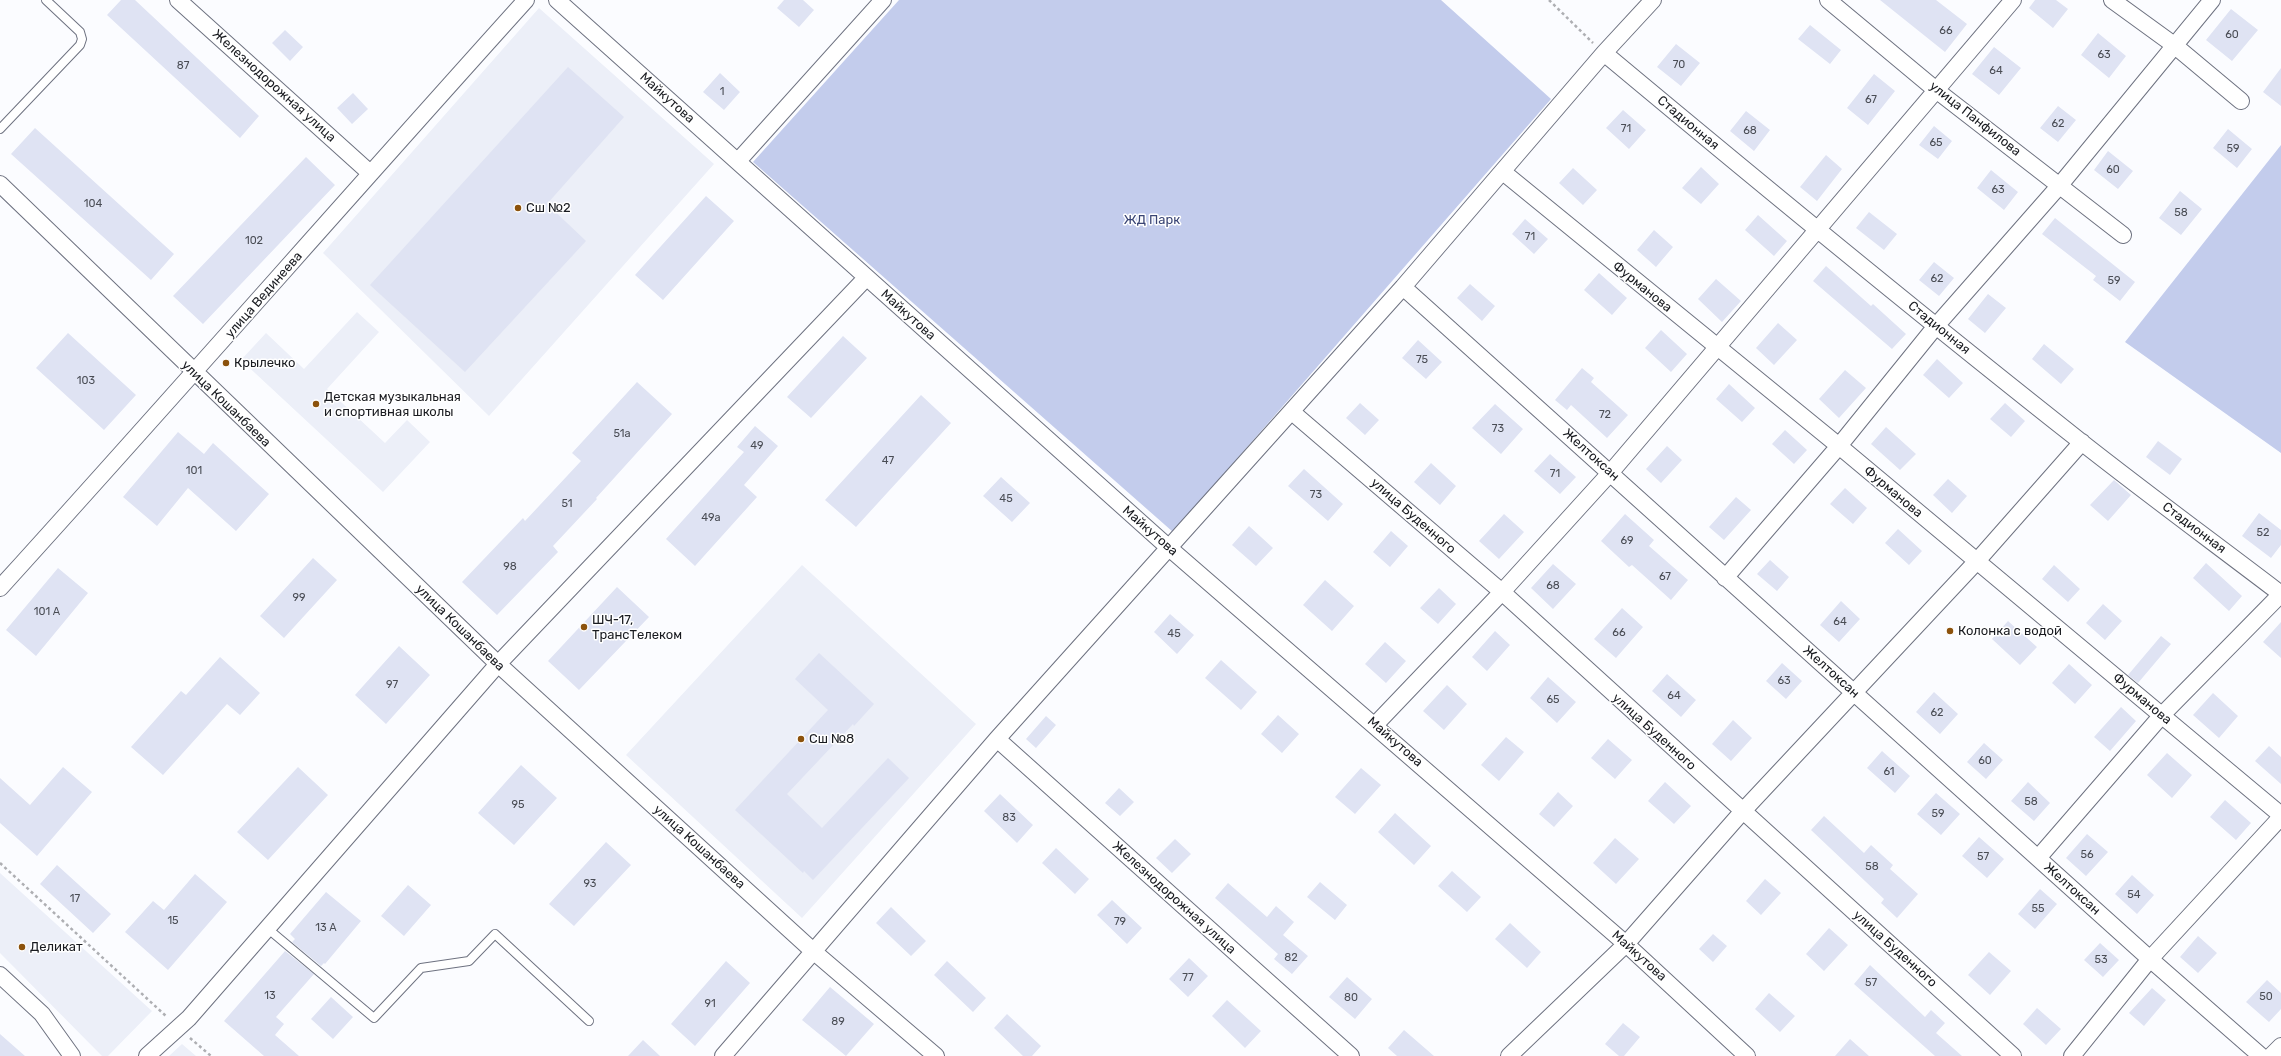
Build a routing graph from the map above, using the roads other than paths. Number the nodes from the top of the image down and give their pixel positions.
1 (46, 0) edge
2 (178, 0) edge
3 (526, 0) edge
4 (557, 0) edge
5 (1653, 0) edge
6 (1828, 0) edge
7 (2013, 0) edge
8 (2112, 0) edge
9 (2212, 0) edge
10 (876, 3) edge
11 (2174, 45) junction
12 (1604, 54) junction
13 (1936, 90) junction
14 (2241, 101) dead end
15 (0, 129) edge
16 (738, 162) junction
17 (1503, 172) junction
18 (370, 173) junction
19 (0, 184) edge
20 (2060, 185) junction
21 (1816, 230) junction
22 (2123, 235) dead end
23 (866, 278) junction
24 (1403, 287) junction
25 (1936, 326) junction
26 (1718, 349) junction
27 (195, 373) junction
28 (1292, 412) junction
29 (2082, 442) junction
30 (1839, 446) junction
31 (1610, 472) junction
32 (1168, 547) junction
33 (1977, 561) junction
34 (1725, 578) junction
35 (0, 588) edge
36 (1502, 592) junction
37 (2281, 594) edge
38 (498, 664) junction
39 (1855, 693) junction
40 (2162, 715) junction
41 (1375, 725) junction
42 (997, 739) junction
43 (1742, 812) junction
44 (2281, 816) edge
45 (2038, 858) junction
46 (267, 928) junction
47 (1626, 944) junction
48 (813, 951) junction
49 (2150, 959) junction
50 (0, 975) edge
51 (589, 1021) dead end
52 (2281, 1046) edge
53 (72, 1056) edge
54 (147, 1056) edge
55 (723, 1056) edge
56 (936, 1056) edge
57 (1351, 1056) edge
58 (1509, 1056) edge
59 (1747, 1056) edge
60 (2013, 1056) edge
61 (2072, 1056) edge
62 (2261, 1056) edge
63 (2271, 1056) edge

1 - 15 lane
2 - 18 street, Железнодорожная улица
3 - 18 street, улица Вединеева
4 - 16 street, Майкутова
5 - 12 street
6 - 13 street, улица Панфилова
7 - 13 street
8 - 11 street
9 - 11 street
10 - 16 street
11 - 14 street
11 - 20 street
12 - 17 street
12 - 21 street, Стадионная
13 - 20 street, улица Панфилова
13 - 21 street
16 - 23 street, Майкутова
17 - 24 street
17 - 26 street, Фурманова
18 - 27 street, улица Вединеева
19 - 27 street, улица Кошанбаева
20 - 22 street, улица Панфилова
20 - 25 street
21 - 25 street, Стадионная
21 - 26 street
23 - 32 street, Майкутова
23 - 38 street
24 - 28 street
24 - 31 street, Желтоксан
25 - 29 street, Стадионная
25 - 30 street
26 - 30 street, Фурманова
26 - 31 street
27 - 35 street, улица Вединеева
27 - 38 street, улица Кошанбаева
28 - 32 street
28 - 36 street, улица Буденного
29 - 33 street
29 - 37 street, Стадионная
30 - 33 street, Фурманова
30 - 34 street
31 - 34 street, Желтоксан
31 - 36 street
32 - 41 street, Майкутова
32 - 42 street
33 - 39 street
33 - 40 street, Фурманова
34 - 39 street, Желтоксан
36 - 41 street
36 - 43 street, улица Буденного
37 - 40 street
38 - 46 street
38 - 48 street, улица Кошанбаева
39 - 43 street
39 - 45 street, Желтоксан
40 - 44 street, Фурманова
40 - 45 street
41 - 47 street, Майкутова
42 - 48 street
42 - 57 street, Железнодорожная улица
43 - 47 street
43 - 60 street, улица Буденного
44 - 49 street
45 - 49 street, Желтоксан
46 - 51 lane
46 - 54 street
47 - 58 street
47 - 59 street, Майкутова
48 - 55 street
48 - 56 street, улица Кошанбаева
49 - 61 street
49 - 62 street, Желтоксан
50 - 53 street
52 - 63 street

